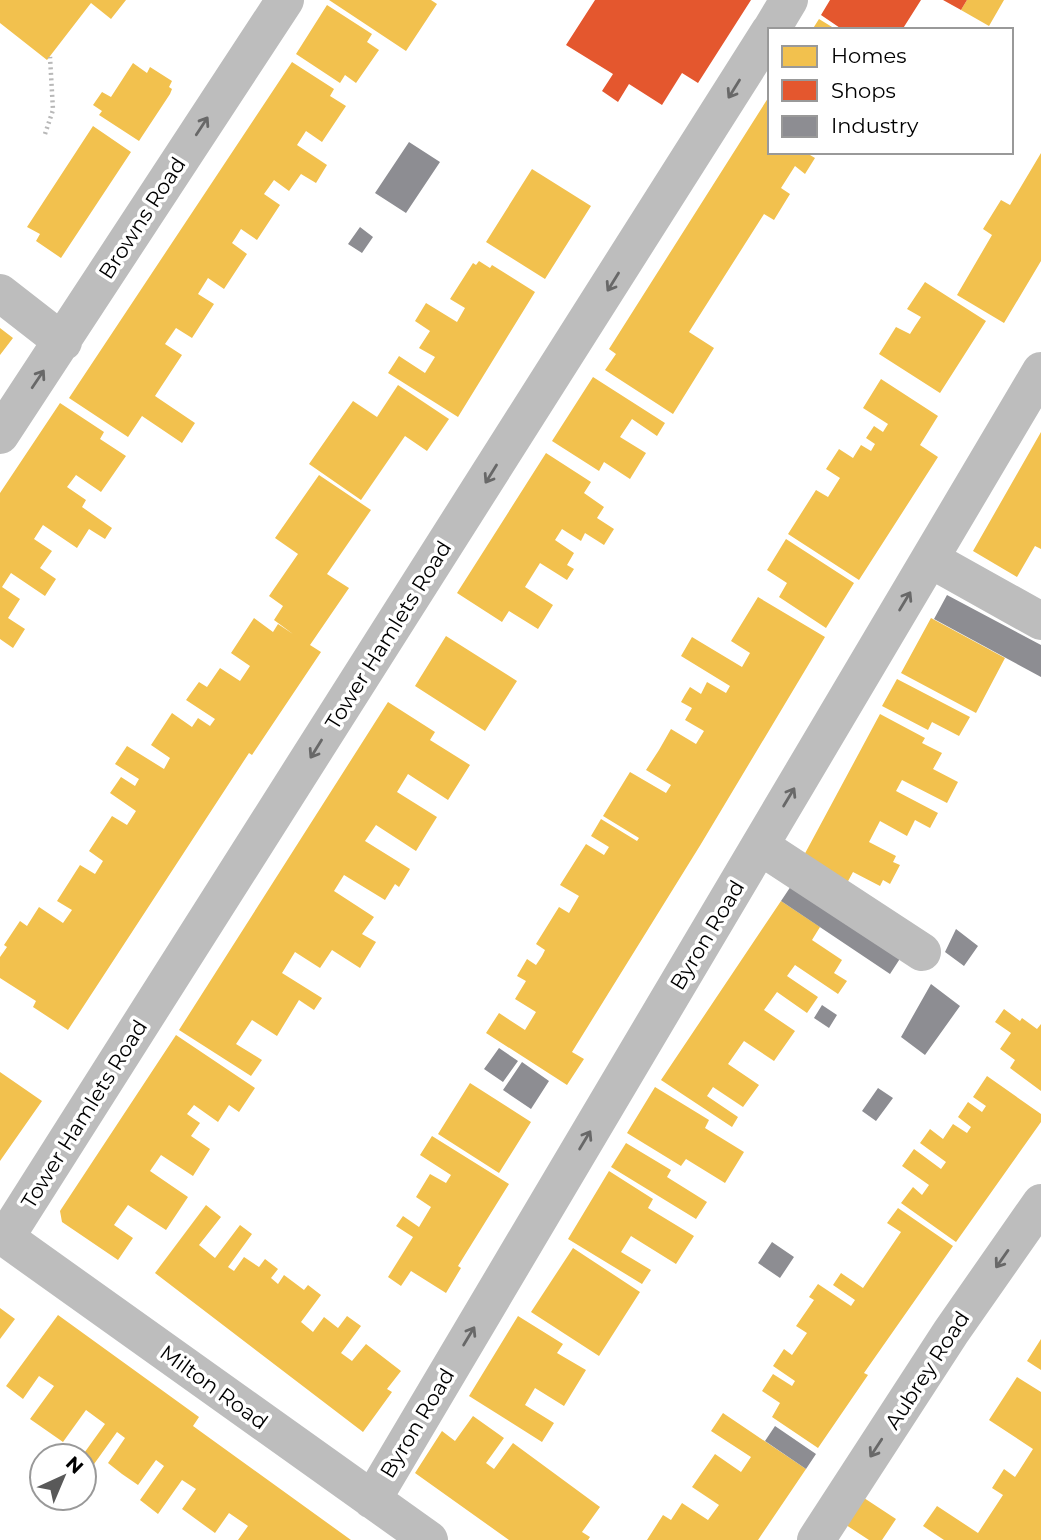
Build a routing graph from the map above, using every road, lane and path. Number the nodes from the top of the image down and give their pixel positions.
1 (285, 0) edge
2 (789, 0) edge
3 (772, 28) edge
4 (768, 34) edge
5 (50, 57) dead end
6 (45, 134) dead end
7 (0, 293) edge
8 (62, 342) junction
9 (1041, 371) edge
10 (0, 435) edge
11 (930, 559) junction
12 (1041, 621) edge
13 (760, 846) junction
14 (922, 952) dead end
15 (1041, 1203) edge
16 (3, 1236) edge
17 (372, 1500) junction
18 (429, 1540) edge
19 (816, 1540) edge

8 -> 1 street, Browns Road
2 - 3 street, Tower Hamlets Road
4 -> 16 street, Tower Hamlets Road
5 - 6 path
7 - 8 street
10 -> 8 street, Browns Road
9 - 11 street, Byron Road
11 - 12 street
13 -> 11 street, Byron Road
13 - 14 street
17 -> 13 street, Byron Road
15 -> 19 street, Aubrey Road
16 - 17 street, Milton Road
17 - 18 street, Milton Road

